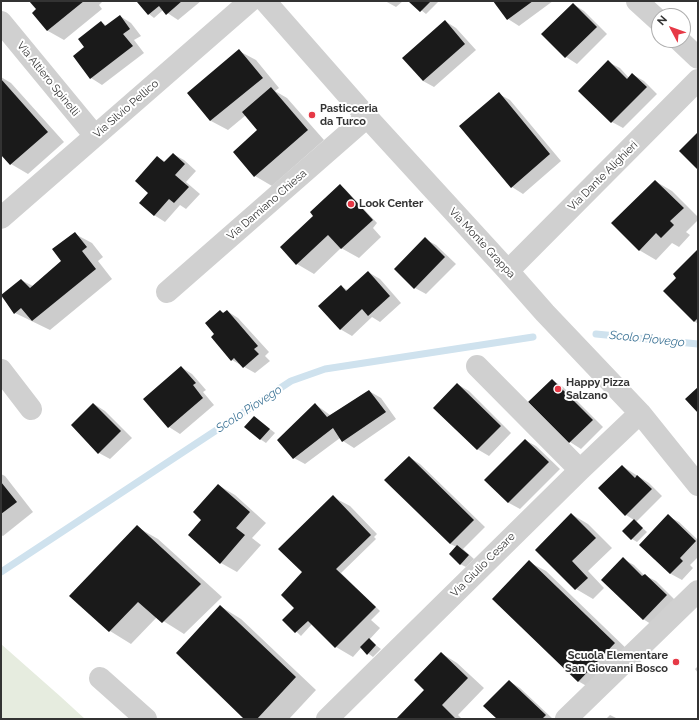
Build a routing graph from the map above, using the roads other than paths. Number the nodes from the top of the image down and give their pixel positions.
1 (250, 1) edge
2 (265, 1) edge
3 (637, 1) edge
4 (651, 14) edge
5 (1, 22) edge
6 (687, 48) edge
7 (698, 58) edge
8 (698, 80) edge
9 (367, 117) junction
10 (95, 136) junction
11 (1, 218) edge
12 (508, 271) junction
13 (168, 292) dead end
14 (477, 366) dead end
15 (1, 370) edge
16 (31, 409) dead end
17 (640, 413) junction
18 (580, 470) junction
19 (698, 485) edge
20 (698, 591) edge
21 (100, 678) dead end
22 (146, 719) edge
23 (327, 719) edge
24 (566, 719) edge

1 - 10 street, Via Silvio Pellico
2 - 9 street, Via Monte Grappa
3 - 4 street
5 - 10 street, Via Altiero Spinelli
6 - 7 street
8 - 12 street, Via Dante Alighieri
9 - 12 street, Via Monte Grappa
9 - 13 street, Via Damiano Chiesa
10 - 11 street, Via Silvio Pellico
12 - 17 street, Via Monte Grappa
14 - 18 street
15 - 16 street
17 - 18 street, Via Giulio Cesare
17 - 19 street, Via Monte Grappa
18 - 23 street, Via Giulio Cesare
20 - 24 street
21 - 22 street

